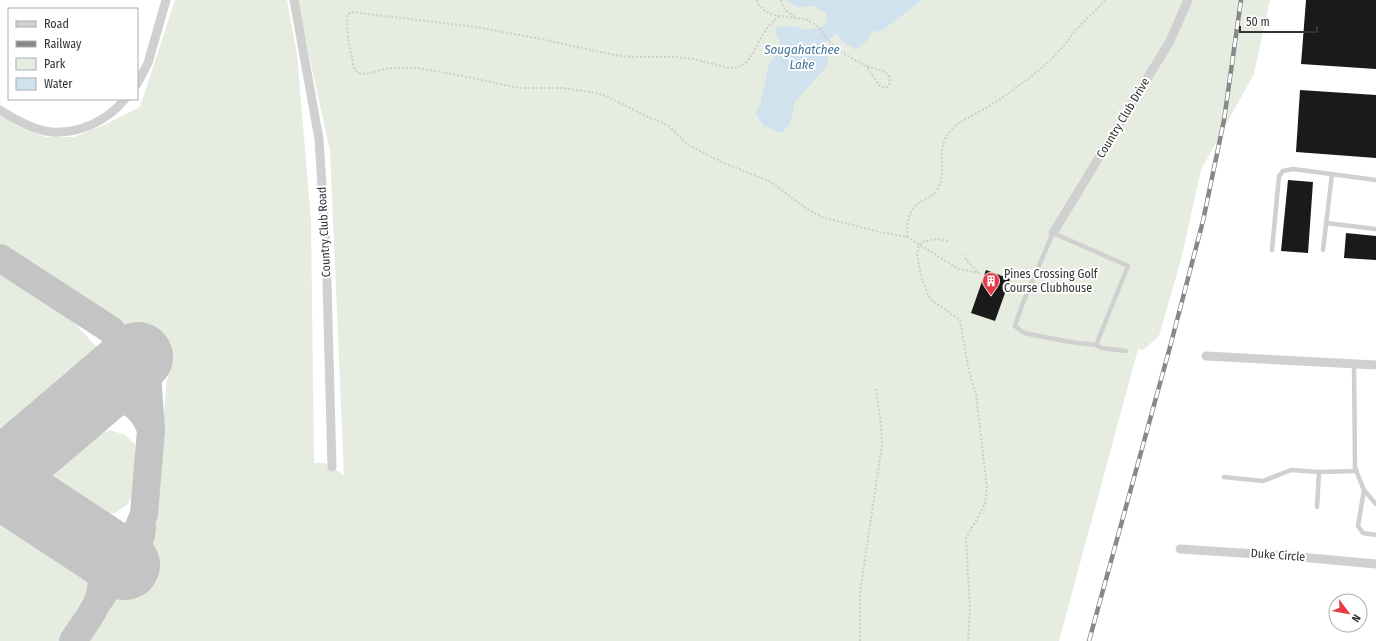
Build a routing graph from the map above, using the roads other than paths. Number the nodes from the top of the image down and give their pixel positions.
1 (166, 0) edge
2 (294, 0) edge
3 (1188, 0) edge
4 (138, 82) edge
5 (124, 100) edge
6 (0, 110) edge
7 (1332, 174) junction
8 (1376, 180) edge
9 (1326, 223) junction
10 (1376, 229) edge
11 (1053, 233) junction
12 (1272, 250) dead end
13 (1323, 250) dead end
14 (1096, 345) junction
15 (1126, 351) dead end
16 (1206, 356) dead end
17 (1354, 364) junction
18 (1376, 365) edge
19 (332, 467) dead end
20 (1319, 472) junction
21 (1357, 472) junction
22 (1224, 477) dead end
23 (1364, 490) junction
24 (1376, 504) edge
25 (1317, 506) dead end
26 (1376, 535) edge
27 (1180, 549) dead end
28 (1376, 564) edge

1 - 4 street
2 - 19 street, Country Club Road
3 - 11 street, Country Club Drive
5 - 6 street
7 - 8 lane
7 - 9 lane
7 - 12 lane
9 - 10 lane
9 - 13 lane
11 - 14 lane
11 - 14 lane
14 - 15 lane
16 - 17 street
17 - 18 street
17 - 21 lane
20 - 21 lane
20 - 22 lane
20 - 25 lane
21 - 23 lane
23 - 24 lane
23 - 26 lane
27 - 28 street, Duke Circle

